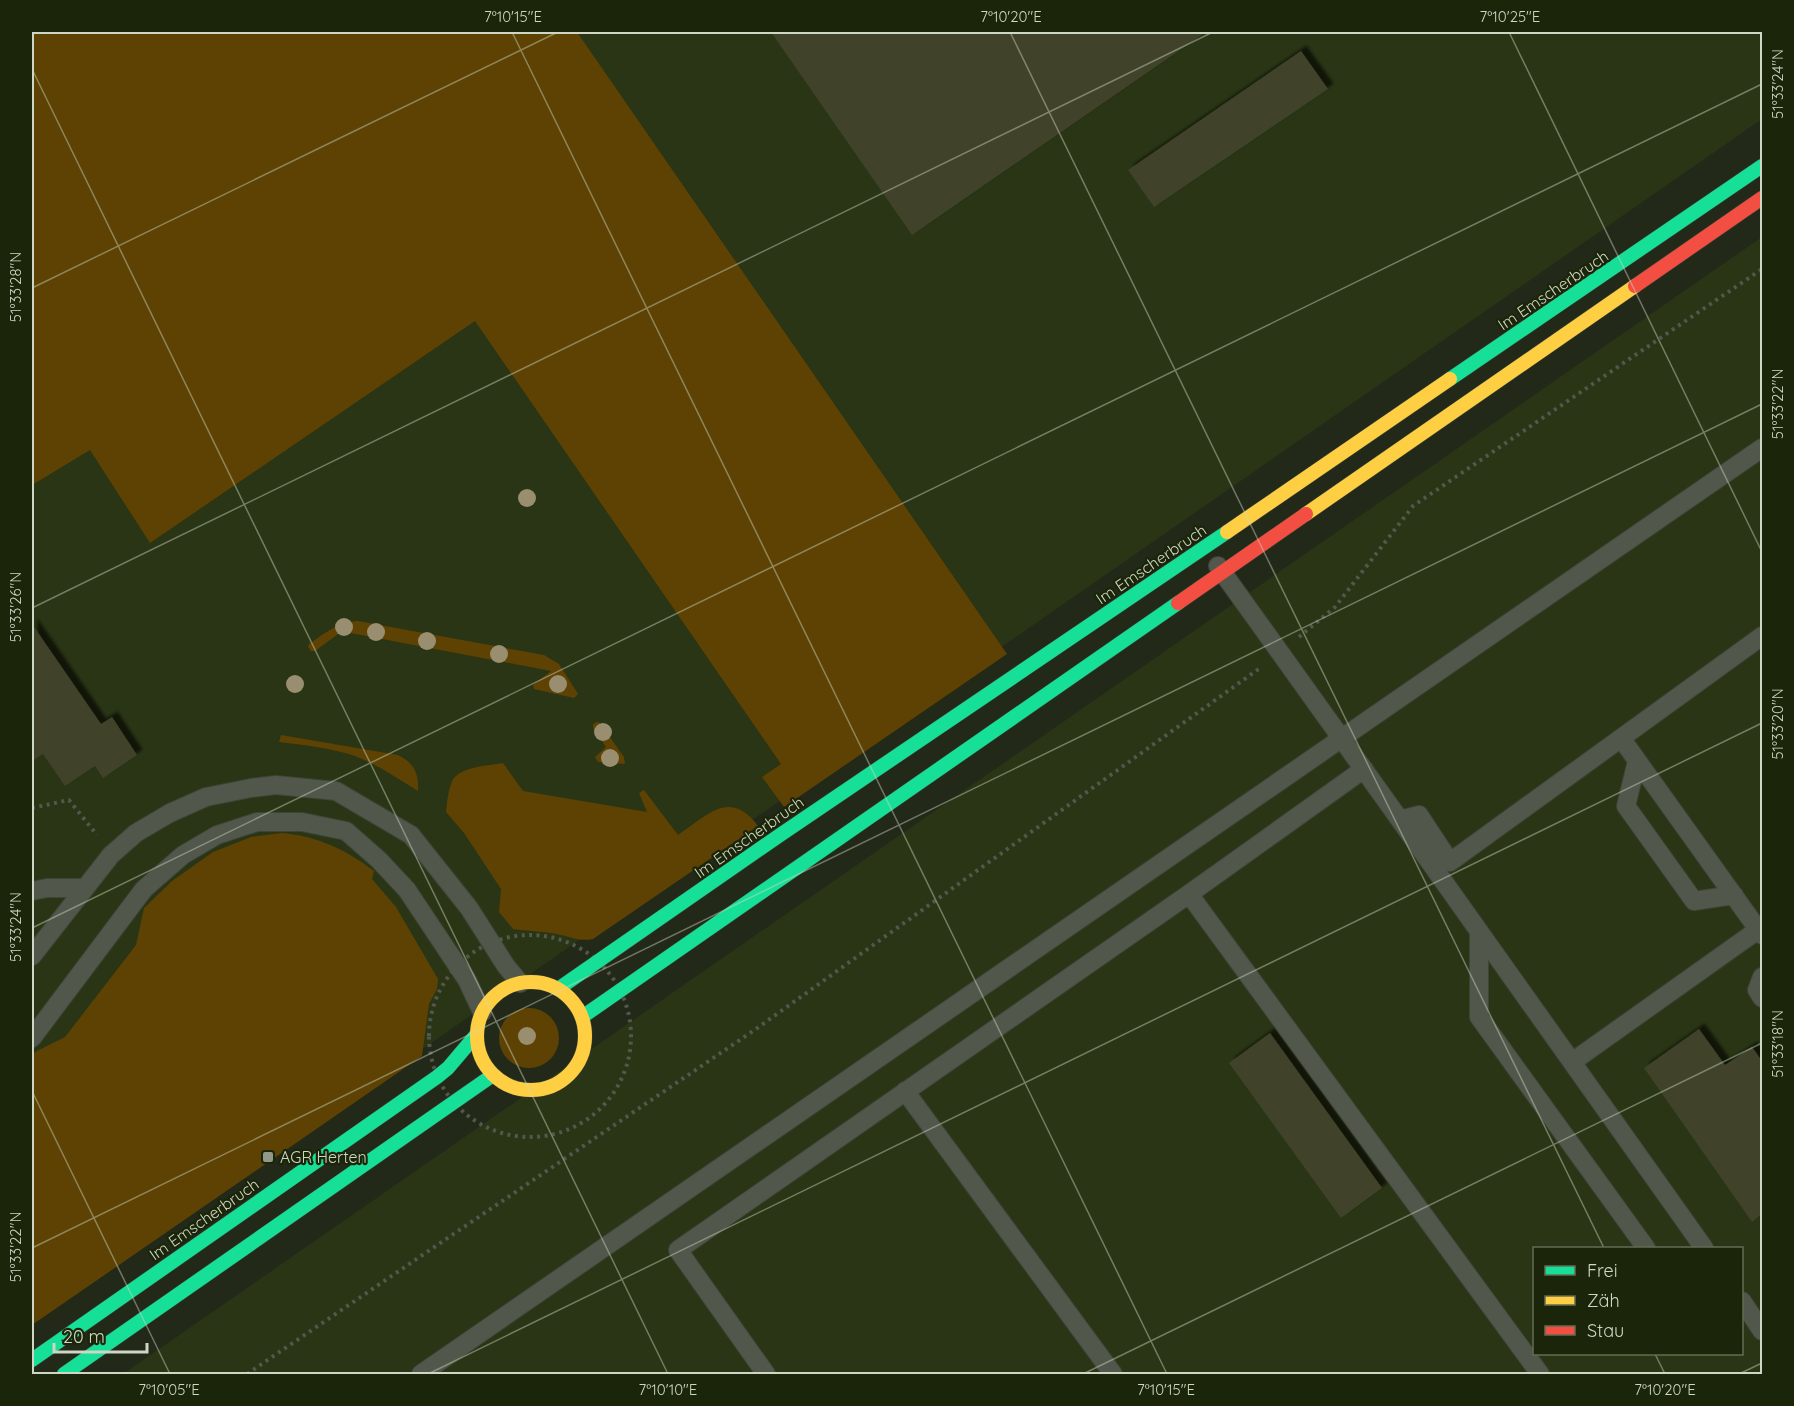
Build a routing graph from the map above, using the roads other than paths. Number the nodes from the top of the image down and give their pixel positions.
1 (1762, 166) edge
2 (1762, 198) edge
3 (1762, 448) edge
4 (1205, 548) junction
5 (1222, 573) junction
6 (1762, 636) edge
7 (1621, 738) junction
8 (1342, 739) junction
9 (1637, 761) junction
10 (1364, 769) junction
11 (1400, 820) junction
12 (84, 888) junction
13 (32, 891) edge
14 (1189, 894) junction
15 (1734, 895) junction
16 (1761, 930) edge
17 (1479, 931) junction
18 (32, 956) edge
19 (1762, 977) edge
20 (520, 983) junction
21 (558, 989) junction
22 (1762, 998) edge
23 (482, 1012) junction
24 (582, 1017) junction
25 (476, 1035) junction
26 (32, 1038) edge
27 (1572, 1062) junction
28 (493, 1075) junction
29 (905, 1091) junction
30 (1645, 1247) edge
31 (1703, 1247) edge
32 (1743, 1302) edge
33 (1762, 1331) edge
34 (32, 1360) edge
35 (64, 1374) edge
36 (421, 1374) edge
37 (766, 1374) edge
38 (1113, 1374) edge
39 (1540, 1374) edge

1 - 4 main road, Im Emscherbruch
2 - 5 main road
3 - 8 lane
4 - 5 lane
4 - 21 main road, Im Emscherbruch
5 - 8 lane
5 - 24 main road
6 - 7 lane
7 - 9 lane
7 - 11 lane
8 - 10 lane
8 - 36 lane
9 - 15 lane
9 - 15 lane
10 - 11 lane
10 - 14 lane
11 - 17 lane
12 - 13 lane
12 - 18 lane
12 - 20 lane
14 - 29 lane
14 - 39 lane
15 - 16 lane
16 - 27 lane
17 - 27 lane
17 - 30 lane
19 - 22 lane
20 - 21 main road
20 - 23 main road, Im Emscherbruch
21 - 24 main road
23 - 25 main road, Im Emscherbruch
23 - 26 lane
24 - 28 main road
25 - 28 main road
25 - 34 main road, Im Emscherbruch
27 - 31 lane
28 - 35 main road
29 - 37 lane
29 - 38 lane
32 - 33 lane

